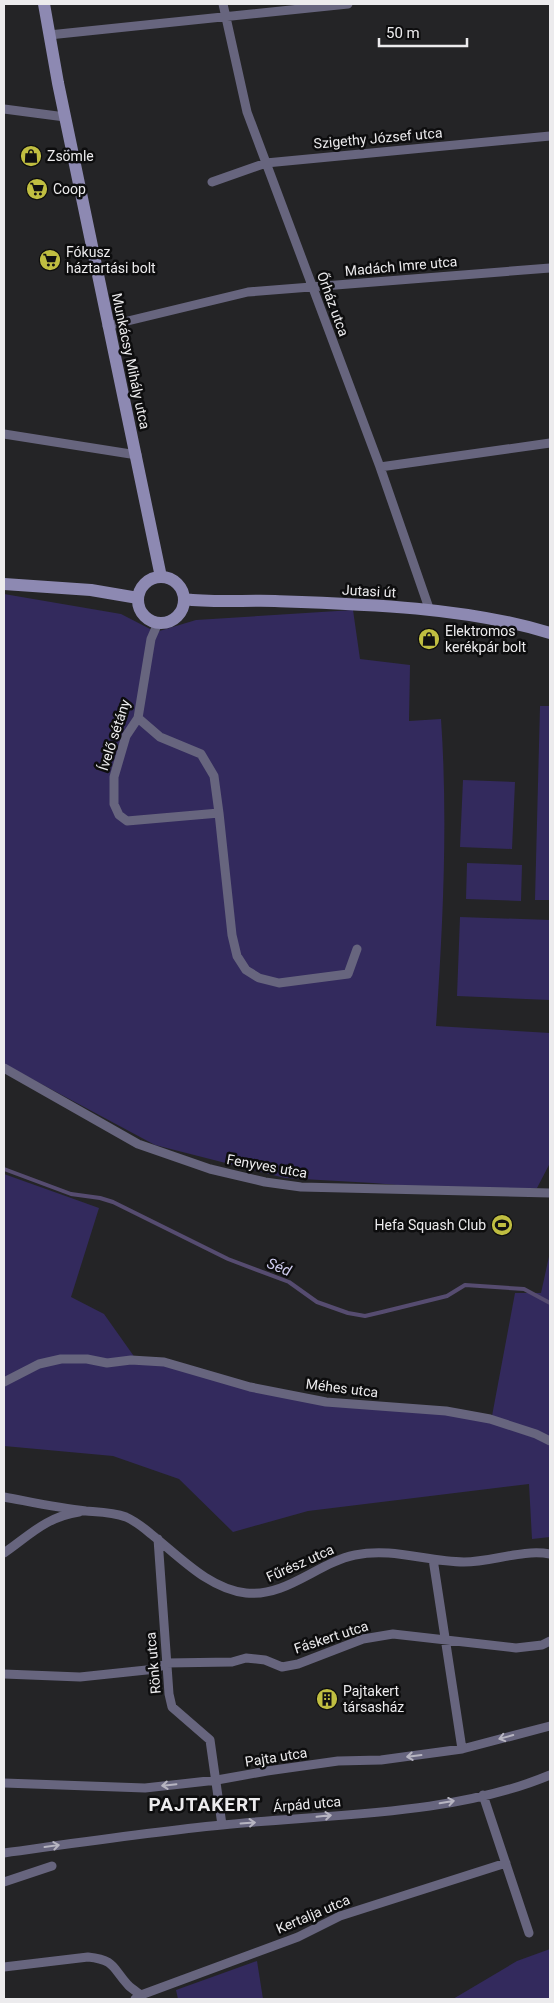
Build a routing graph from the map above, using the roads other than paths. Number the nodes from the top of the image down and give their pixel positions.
1 (44, 4) edge
2 (223, 4) edge
3 (348, 4) edge
4 (226, 17) junction
5 (49, 35) junction
6 (4, 109) edge
7 (65, 117) junction
8 (550, 136) edge
9 (266, 163) junction
10 (212, 182) dead end
11 (550, 268) edge
12 (312, 287) junction
13 (107, 326) junction
14 (4, 434) edge
15 (550, 443) edge
16 (136, 455) junction
17 (380, 467) junction
18 (161, 577) junction
19 (4, 584) edge
20 (138, 598) junction
21 (184, 599) junction
22 (430, 611) junction
23 (158, 623) junction
24 (550, 632) edge
25 (138, 718) junction
26 (218, 813) junction
27 (358, 949) dead end
28 (4, 1068) edge
29 (550, 1193) edge
30 (4, 1382) edge
31 (550, 1441) edge
32 (4, 1497) edge
33 (86, 1511) junction
34 (158, 1539) junction
35 (4, 1553) edge
36 (549, 1554) edge
37 (433, 1559) junction
38 (446, 1641) junction
39 (550, 1642) edge
40 (166, 1663) junction
41 (4, 1674) edge
42 (550, 1726) edge
43 (462, 1749) junction
44 (550, 1775) edge
45 (217, 1780) junction
46 (4, 1783) edge
47 (483, 1796) junction
48 (222, 1824) junction
49 (4, 1853) edge
50 (506, 1863) junction
51 (52, 1866) dead end
52 (4, 1882) edge
53 (529, 1933) dead end
54 (4, 1967) edge
55 (138, 1997) edge

1 - 5 street, Munkácsy Mihály utca
2 - 4 street, Őrház utca
3 - 4 street
4 - 5 street
4 - 9 street, Őrház utca
5 - 7 street, Munkácsy Mihály utca
6 - 7 street
7 - 13 street, Munkácsy Mihály utca
8 - 9 street, Szigethy József utca
9 - 10 street, Szigethy József utca
9 - 12 street, Őrház utca
11 - 12 street, Madách Imre utca
12 - 13 street, Madách Imre utca
12 - 17 street, Őrház utca
13 - 16 street, Munkácsy Mihály utca
14 - 16 street
15 - 17 street
16 - 18 street, Munkácsy Mihály utca
17 - 22 street, Őrház utca
18 - 20 street
18 - 21 street
19 - 20 street
20 - 23 street
21 - 22 street, Jutasi út
21 - 23 street
22 - 24 street, Jutasi út
23 - 25 street, Ívelő sétány
25 - 26 street
25 - 26 street, Ívelő sétány
26 - 27 street
28 - 29 street, Fenyves utca
30 - 31 street, Méhes utca
32 - 33 street, Fűrész utca
33 - 34 street, Fűrész utca
33 - 35 street, Fűrész utca
34 - 37 street, Fűrész utca
34 - 40 street, Rönk utca
36 - 37 street, Fűrész utca
37 - 38 street
38 - 39 street, Fáskert utca
38 - 40 street, Fáskert utca
38 - 43 street
40 - 41 street, Fáskert utca
40 - 45 street, Rönk utca
42 -> 43 street, Pajta utca
43 -> 45 street, Pajta utca
44 - 47 street, Árpád utca
45 -> 46 street, Pajta utca
45 - 48 street, Rönk utca
48 -> 47 street, Árpád utca
47 - 50 street
49 -> 48 street, Árpád utca
50 - 53 street
50 - 55 street, Kertalja utca
51 - 52 street
54 - 55 street

